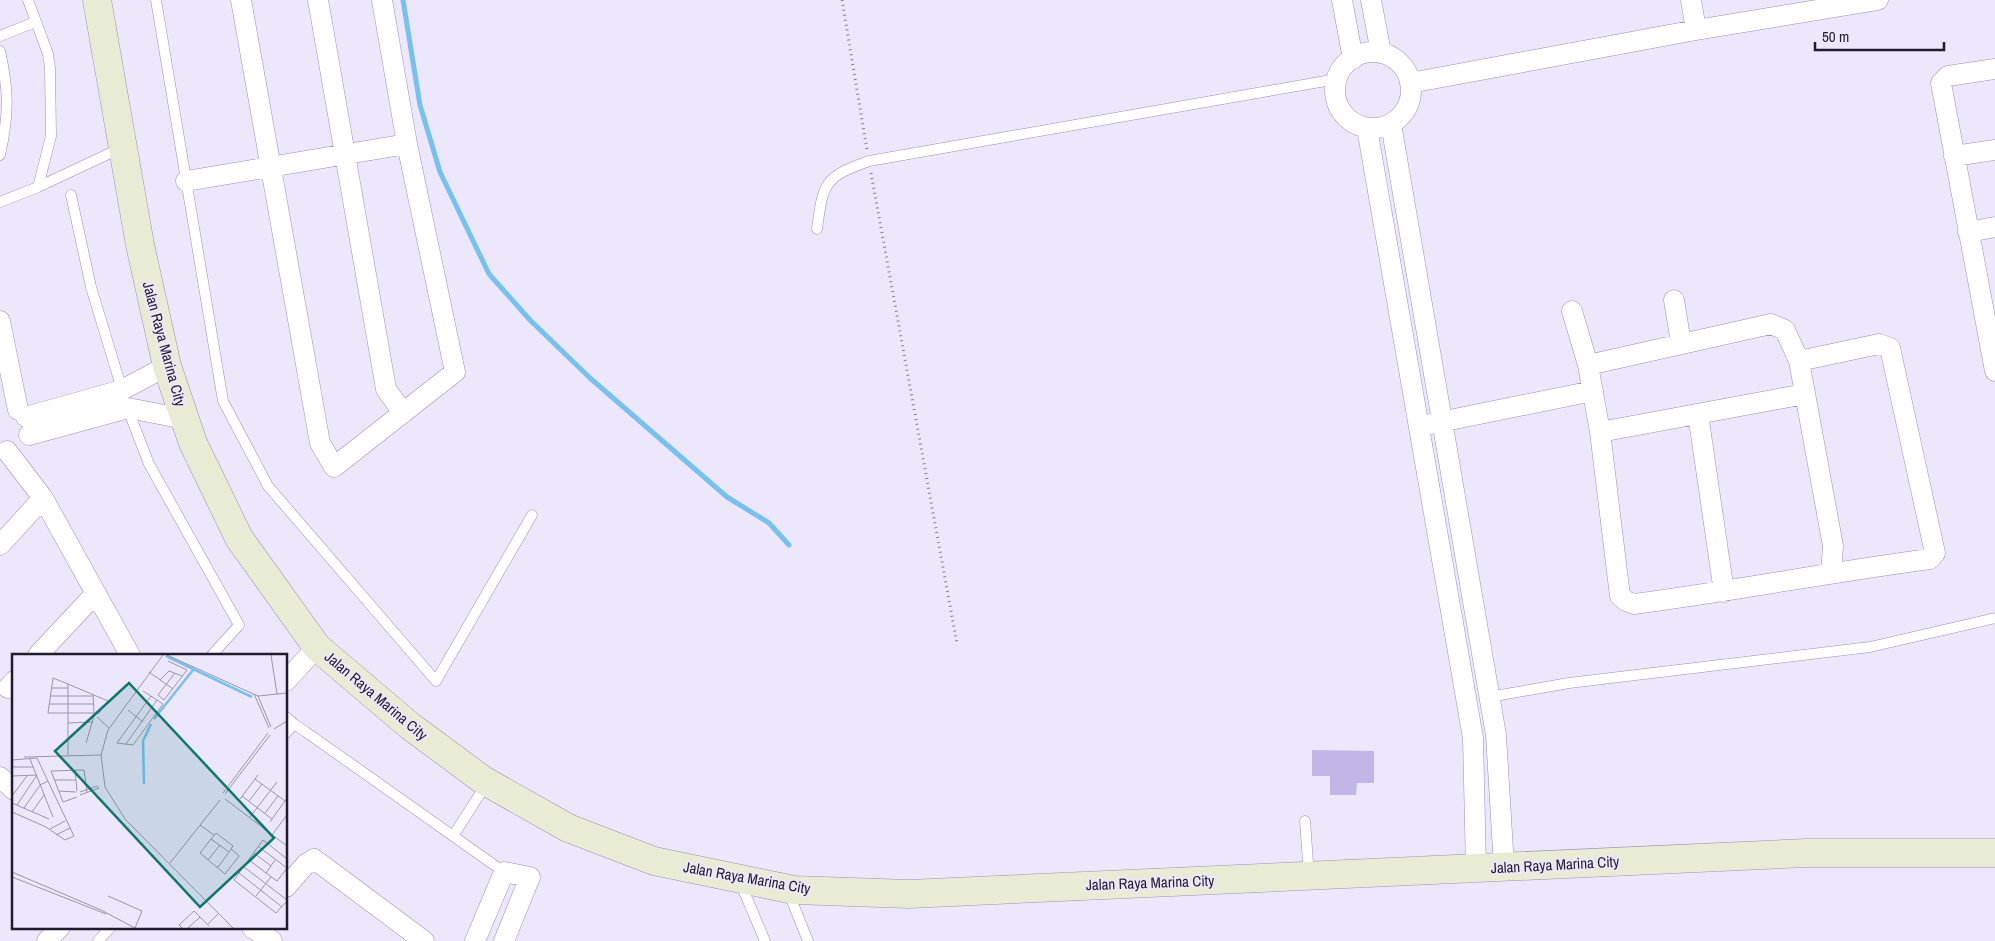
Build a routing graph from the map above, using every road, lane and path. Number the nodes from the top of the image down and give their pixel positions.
1 (28, 0) edge
2 (97, 0) edge
3 (156, 0) edge
4 (242, 0) edge
5 (318, 0) edge
6 (382, 0) edge
7 (842, 0) edge
8 (1342, 0) edge
9 (1371, 0) edge
10 (1691, 0) edge
11 (1878, 0) edge
12 (35, 22) junction
13 (1696, 30) junction
14 (0, 36) edge
15 (0, 51) edge
16 (1382, 53) junction
17 (1353, 58) junction
18 (1995, 69) edge
19 (1337, 78) junction
20 (1410, 83) junction
21 (1391, 124) junction
22 (1367, 128) junction
23 (407, 144) junction
24 (124, 147) junction
25 (1995, 150) edge
26 (0, 154) edge
27 (347, 154) junction
28 (1954, 156) junction
29 (869, 161) junction
30 (271, 167) junction
31 (186, 181) junction
32 (38, 187) junction
33 (71, 195) dead end
34 (0, 202) edge
35 (1995, 227) edge
36 (817, 229) dead end
37 (1968, 232) junction
38 (1674, 300) dead end
39 (1989, 303) edge
40 (1572, 311) dead end
41 (0, 321) edge
42 (1681, 343) junction
43 (1799, 361) junction
44 (167, 366) junction
45 (1588, 366) junction
46 (1995, 372) edge
47 (1593, 391) junction
48 (1805, 394) junction
49 (125, 399) junction
50 (403, 413) junction
51 (1698, 414) junction
52 (18, 418) edge
53 (184, 420) junction
54 (1442, 421) junction
55 (1418, 426) junction
56 (1600, 432) junction
57 (3, 450) edge
58 (43, 498) junction
59 (532, 515) dead end
60 (0, 545) edge
61 (1831, 573) junction
62 (1724, 592) junction
63 (96, 593) junction
64 (1995, 618) edge
65 (957, 644) dead end
66 (317, 646) junction
67 (39, 654) edge
68 (129, 654) edge
69 (213, 654) edge
70 (288, 679) edge
71 (1489, 697) junction
72 (290, 721) edge
73 (0, 777) edge
74 (487, 782) junction
75 (12, 788) edge
76 (1305, 821) dead end
77 (453, 836) junction
78 (1995, 853) edge
79 (1504, 867) junction
80 (1476, 868) junction
81 (504, 872) junction
82 (1309, 876) junction
83 (739, 878) junction
84 (288, 885) edge
85 (787, 888) junction
86 (59, 928) edge
87 (110, 928) edge
88 (251, 928) edge
89 (253, 928) edge
90 (47, 941) edge
91 (98, 941) edge
92 (239, 941) edge
93 (272, 941) edge
94 (424, 941) edge
95 (475, 941) edge
96 (504, 941) edge
97 (765, 941) edge
98 (808, 941) edge

1 - 12 lane
2 - 24 main road, Jalan Raya Marina City
3 - 31 lane
4 - 30 street
5 - 27 street
6 - 23 street
7 - 29 path
8 - 17 street
9 - 16 street
10 - 13 street
11 - 13 street
12 - 14 lane
12 - 32 lane
13 - 20 street
15 - 26 lane
16 - 17 street
16 - 20 street
17 - 19 street
18 - 28 street
19 - 22 street
19 - 29 lane
20 - 21 street
21 - 22 street
21 - 54 street
22 - 55 street
23 - 27 street
23 - 50 street
24 - 32 lane
24 - 44 main road, Jalan Raya Marina City
25 - 28 street
27 - 30 street
27 - 50 street
28 - 37 street
29 - 36 lane
29 - 65 path
30 - 31 street
30 - 50 street
31 - 59 lane
32 - 34 lane
33 - 49 lane
35 - 37 street
37 - 39 street
38 - 42 street
39 - 46 street
40 - 45 street
41 - 52 street
42 - 43 street
42 - 45 street
43 - 48 street
43 - 61 street
44 - 49 street
44 - 53 main road, Jalan Raya Marina City
45 - 47 street
47 - 54 street
47 - 56 street
48 - 51 street
48 - 61 street
49 - 52 street
49 - 53 street
49 - 69 lane
51 - 56 street
51 - 62 street
52 - 57 street
53 - 66 main road, Jalan Raya Marina City
54 - 55 street
54 - 71 street
55 - 80 street
56 - 62 street
57 - 58 street
58 - 60 street
58 - 63 street
61 - 62 street
63 - 67 street
63 - 68 street
64 - 71 lane
66 - 70 street
66 - 74 main road, Jalan Raya Marina City
71 - 79 street
72 - 77 lane
73 - 75 street
74 - 77 lane
74 - 83 main road, Jalan Raya Marina City
76 - 82 lane
77 - 81 lane
78 - 79 main road, Jalan Raya Marina City
79 - 80 main road, Jalan Raya Marina City
80 - 82 main road, Jalan Raya Marina City
81 - 95 street
81 - 96 street
82 - 85 main road, Jalan Raya Marina City
83 - 85 main road, Jalan Raya Marina City
83 - 97 lane
84 - 94 street
85 - 98 lane
86 - 90 street
87 - 91 lane
88 - 92 street
89 - 93 street

